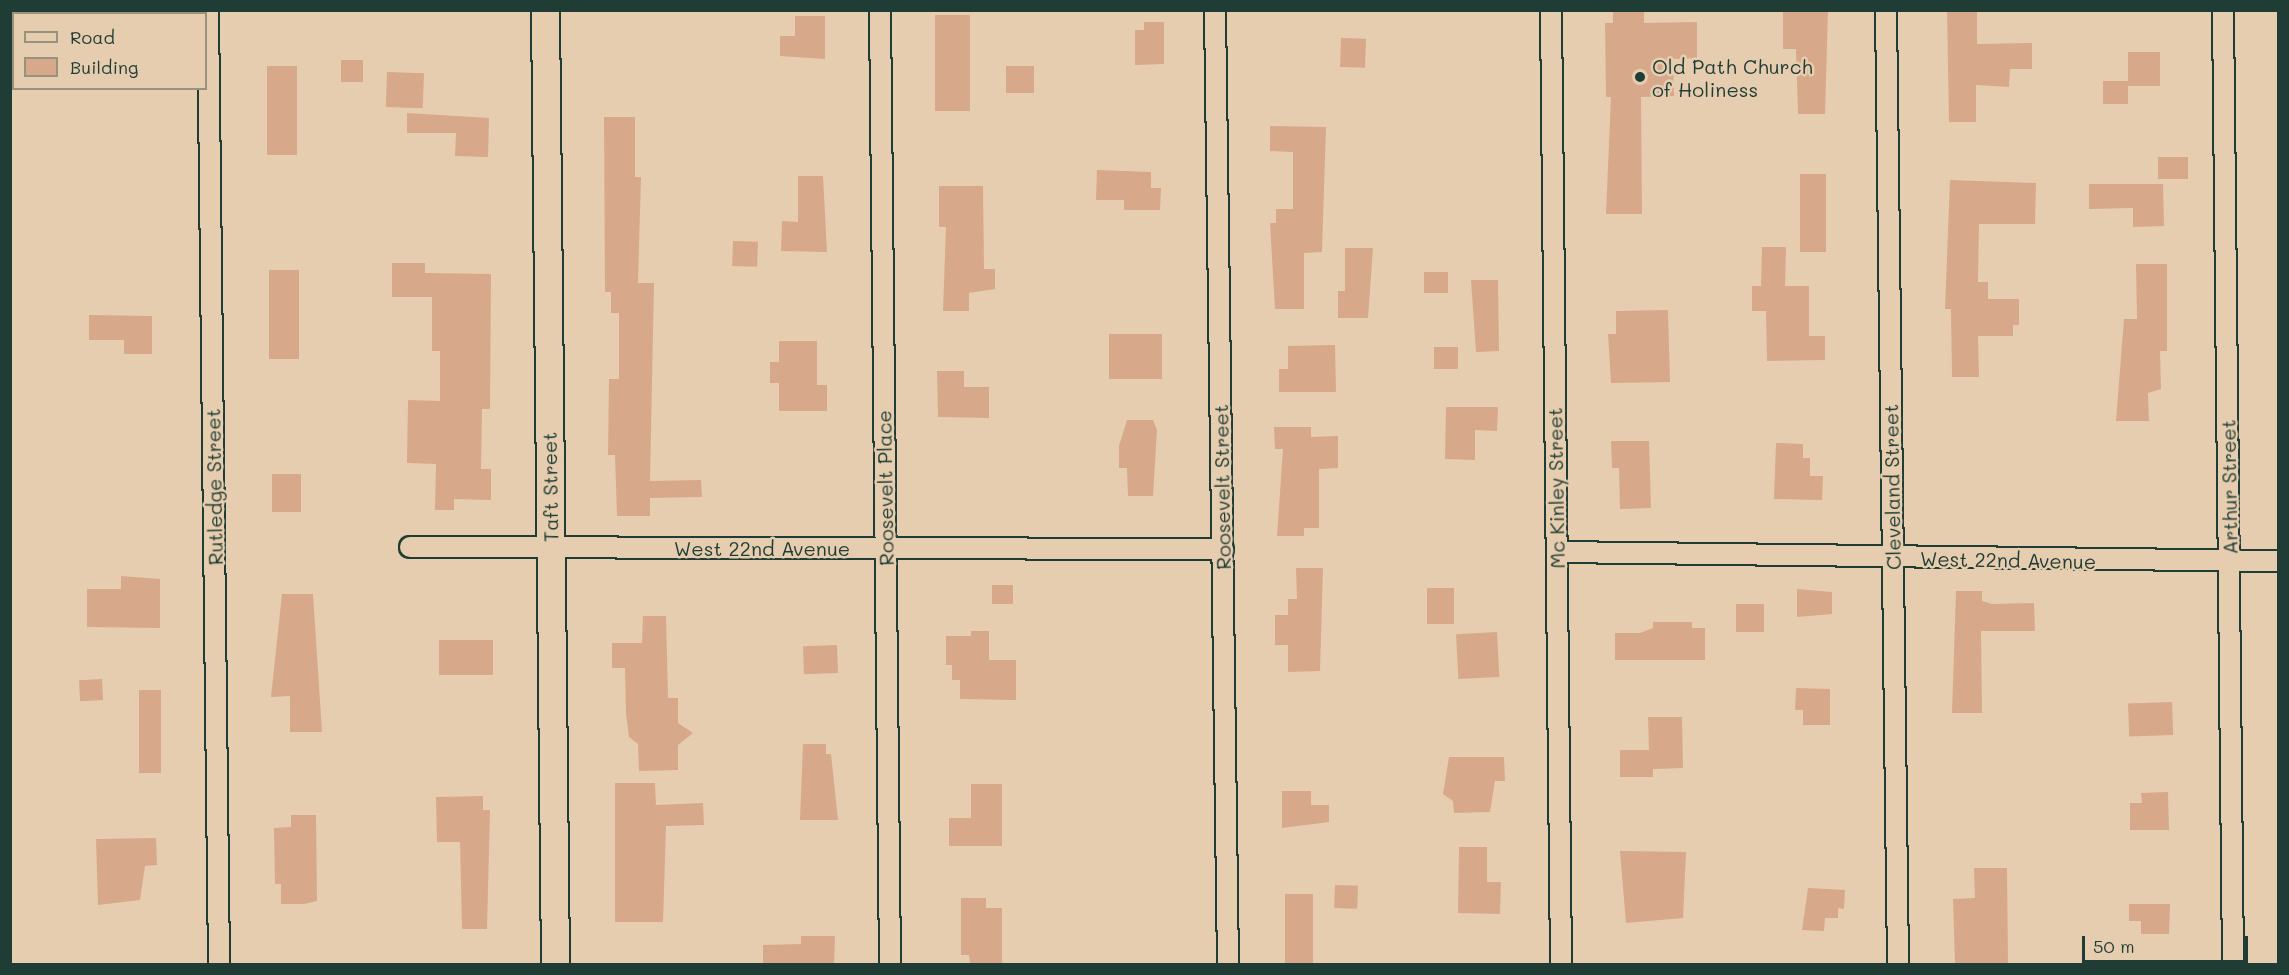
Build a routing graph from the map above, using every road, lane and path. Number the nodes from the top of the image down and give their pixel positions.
1 (208, 10) edge
2 (545, 10) edge
3 (880, 10) edge
4 (1215, 10) edge
5 (1551, 10) edge
6 (1886, 10) edge
7 (2223, 10) edge
8 (410, 547) dead end
9 (551, 547) junction
10 (885, 549) junction
11 (1223, 549) junction
12 (1557, 552) junction
13 (1893, 556) junction
14 (2230, 561) junction
15 (2278, 561) edge
16 (219, 964) edge
17 (555, 964) edge
18 (890, 964) edge
19 (1228, 964) edge
20 (1561, 964) edge
21 (1898, 964) edge
22 (2234, 964) edge

1 - 16 street, Rutledge Street
2 - 9 street, Taft Street
3 - 10 street, Roosevelt Place
4 - 11 street, Roosevelt Street
5 - 12 street, Mc Kinley Street
6 - 13 street, Cleveland Street
7 - 14 street, Arthur Street
8 - 9 street, West 22nd Avenue
9 - 10 street, West 22nd Avenue
9 - 17 street, Taft Street
10 - 11 street, West 22nd Avenue
10 - 18 street, Roosevelt Place
11 - 19 street, Roosevelt Street
12 - 13 street, West 22nd Avenue
12 - 20 street, Mc Kinley Street
13 - 14 street, West 22nd Avenue
13 - 21 street, Cleveland Street
14 - 15 street, West 22nd Avenue
14 - 22 street, Arthur Street

